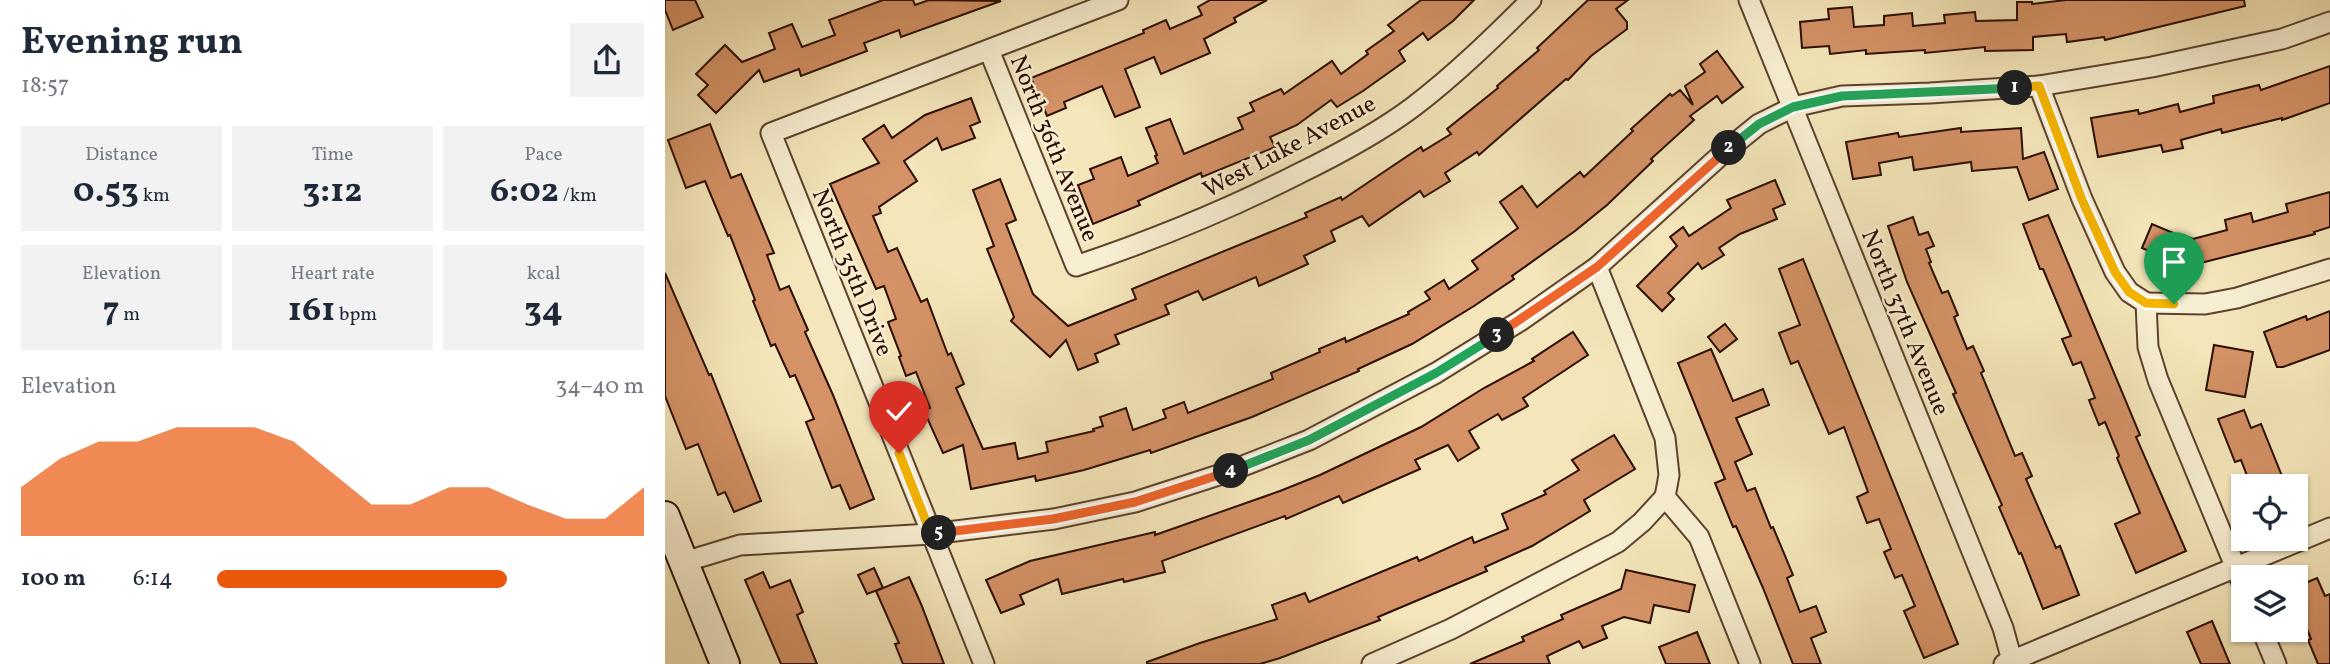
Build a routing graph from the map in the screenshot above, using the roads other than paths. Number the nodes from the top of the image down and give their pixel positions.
1 (1118, 0) edge
2 (1531, 0) edge
3 (1749, 0) edge
4 (2330, 22) edge
5 (989, 50) junction
6 (2039, 86) junction
7 (1793, 107) junction
8 (1076, 265) joint
9 (1597, 267) junction
10 (2330, 269) edge
11 (2146, 303) junction
12 (1665, 497) junction
13 (665, 516) edge
14 (2330, 528) edge
15 (931, 534) junction
16 (684, 562) junction
17 (2235, 565) edge
18 (2261, 565) edge
19 (2231, 579) edge
20 (2267, 642) edge
21 (2010, 663) edge
22 (725, 664) edge
23 (984, 664) edge
24 (1372, 664) edge
25 (1750, 664) edge
26 (2276, 664) edge

1 - 5 street
2 - 8 street, West Luke Avenue
3 - 7 street, North 37th Avenue
4 - 6 street
5 - 8 street, North 36th Avenue
5 - 15 street, North 35th Drive
6 - 7 street
6 - 11 street
7 - 9 street
7 - 21 street, North 37th Avenue
9 - 12 street
9 - 15 street
10 - 11 street
11 - 17 street
12 - 24 street
12 - 25 street
13 - 16 main road
14 - 18 street
15 - 16 street
15 - 23 street, North 35th Drive
16 - 22 main road
19 - 21 street
20 - 26 street

